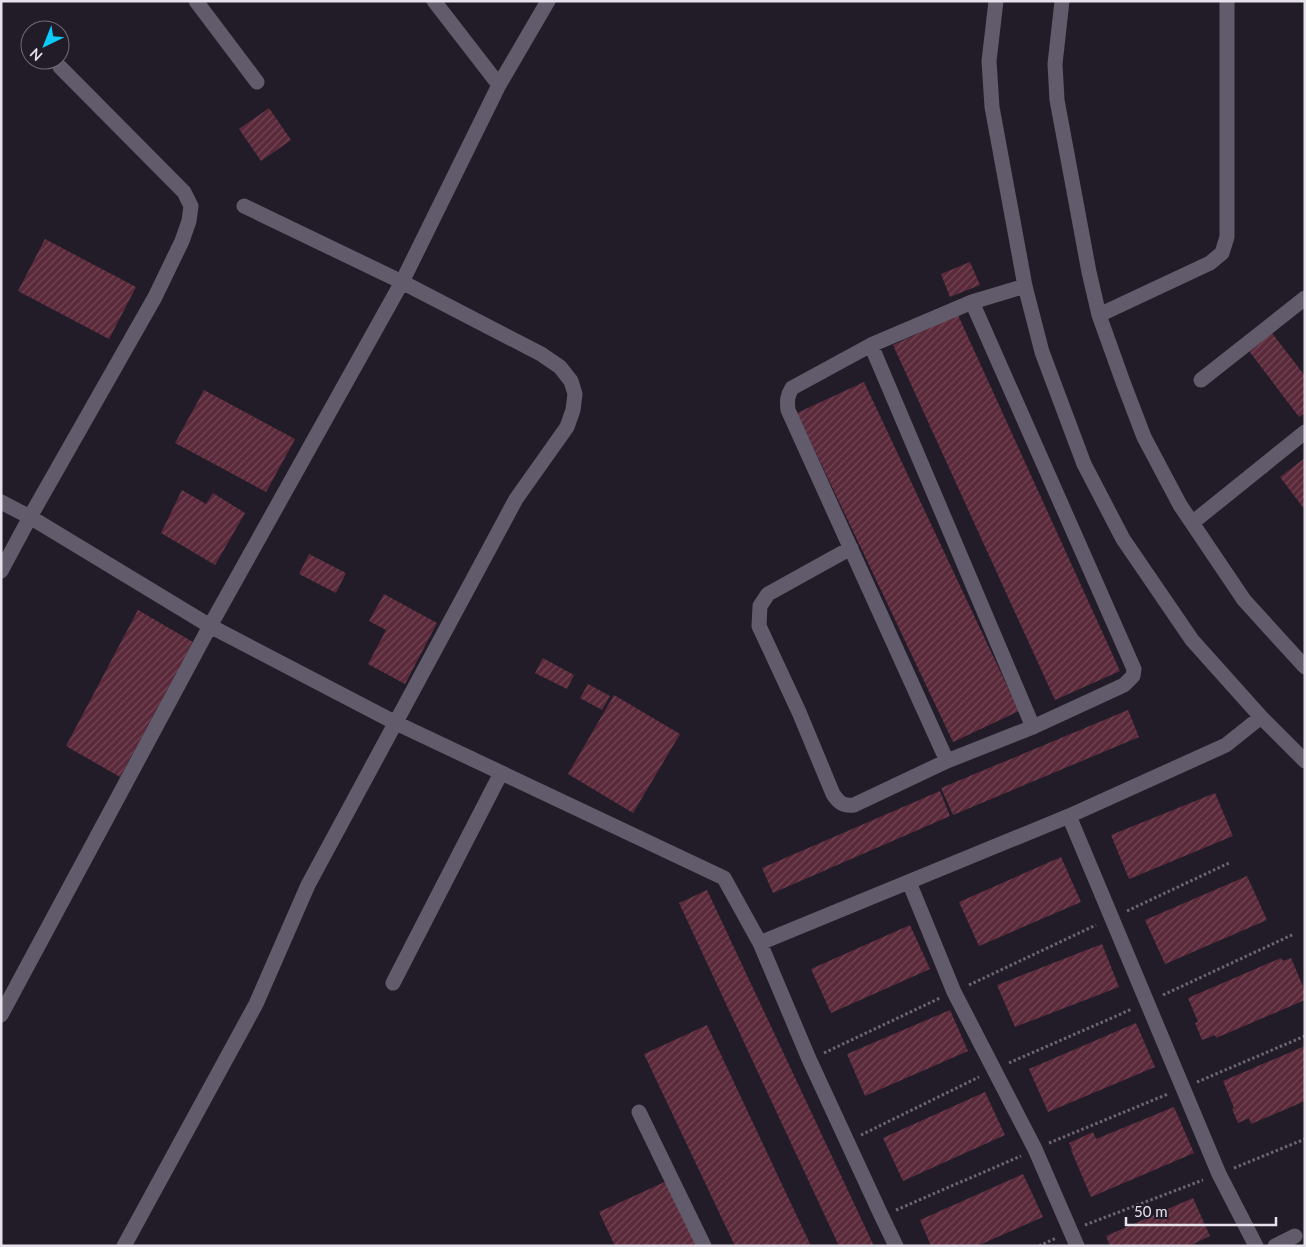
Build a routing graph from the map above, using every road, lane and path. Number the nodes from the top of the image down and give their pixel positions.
1 (196, 1) edge
2 (434, 1) edge
3 (548, 1) edge
4 (996, 1) edge
5 (1062, 1) edge
6 (1227, 1) edge
7 (63, 70) edge
8 (257, 82) dead end
9 (499, 85) junction
10 (244, 206) dead end
11 (402, 282) junction
12 (1025, 286) junction
13 (1305, 298) edge
14 (972, 302) junction
15 (1098, 315) junction
16 (872, 345) junction
17 (1201, 380) dead end
18 (1305, 432) edge
19 (1, 502) edge
20 (30, 517) junction
21 (1192, 523) junction
22 (851, 548) junction
23 (1, 571) edge
24 (210, 626) junction
25 (1303, 664) edge
26 (1261, 717) junction
27 (396, 723) junction
28 (1033, 727) junction
29 (947, 761) junction
30 (1305, 761) edge
31 (501, 773) junction
32 (1069, 816) junction
33 (1231, 862) dead end
34 (909, 882) junction
35 (1112, 918) junction
36 (1294, 934) dead end
37 (760, 943) junction
38 (393, 983) dead end
39 (954, 992) junction
40 (1147, 1002) junction
41 (1, 1015) edge
42 (1305, 1036) edge
43 (809, 1059) junction
44 (994, 1070) junction
45 (1183, 1088) junction
46 (639, 1112) dead end
47 (1305, 1139) edge
48 (847, 1142) junction
49 (1035, 1150) junction
50 (1219, 1174) junction
51 (882, 1217) junction
52 (1071, 1231) junction
53 (1295, 1236) dead end
54 (124, 1246) edge
55 (704, 1246) edge
56 (896, 1246) edge
57 (1039, 1246) edge
58 (1078, 1246) edge
59 (1256, 1246) edge
60 (1275, 1246) edge

1 - 8 street
2 - 9 street
3 - 9 street
4 - 12 street
5 - 15 street
6 - 15 street
7 - 20 street
9 - 11 street
10 - 11 street
11 - 24 street
11 - 27 street
12 - 14 street
12 - 26 street
13 - 17 street
14 - 16 street
14 - 28 street
15 - 21 street
16 - 22 street
16 - 28 street
18 - 21 street
19 - 20 street
20 - 23 street
20 - 24 street
21 - 25 street
22 - 29 street
22 - 29 street
24 - 27 street
24 - 41 street
26 - 30 street
26 - 32 street
27 - 31 street
27 - 54 street
28 - 29 street
31 - 37 street
31 - 38 street
32 - 34 street
32 - 35 street
33 - 35 path
34 - 37 street
34 - 39 street
35 - 39 path
35 - 40 street
36 - 40 path
37 - 43 street
39 - 43 path
39 - 44 street
40 - 44 path
40 - 45 street
42 - 45 path
43 - 48 street
44 - 48 path
44 - 49 street
45 - 49 path
45 - 50 street
46 - 55 street
47 - 50 path
48 - 51 street
49 - 51 path
49 - 52 street
50 - 52 path
50 - 59 street
51 - 56 street
52 - 57 path
52 - 58 street
53 - 60 street

